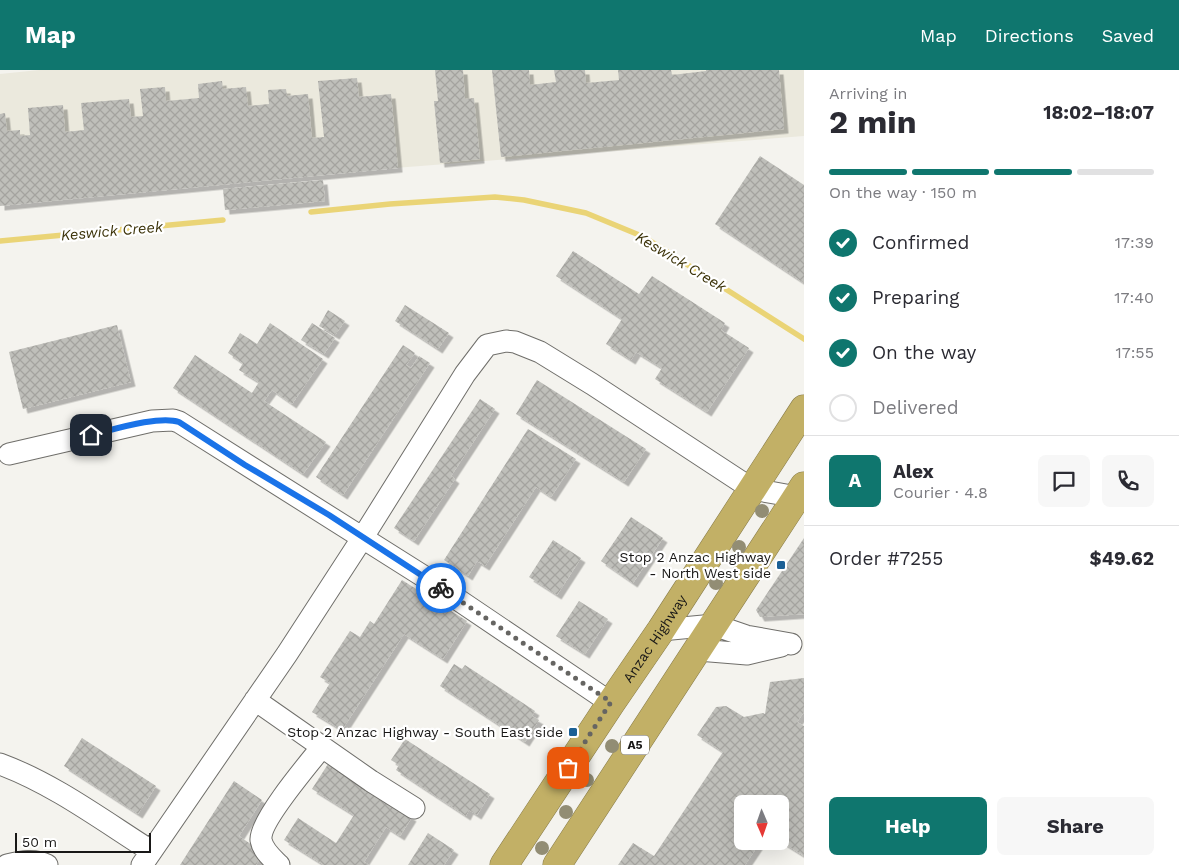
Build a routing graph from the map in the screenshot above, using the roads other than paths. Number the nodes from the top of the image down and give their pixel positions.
1 (804, 409) edge
2 (3, 456) edge
3 (752, 489) junction
4 (800, 491) edge
5 (363, 537) junction
6 (714, 625) junction
7 (661, 630) junction
8 (797, 643) edge
9 (698, 650) junction
10 (255, 700) junction
11 (611, 702) junction
12 (322, 747) junction
13 (0, 764) edge
14 (414, 808) dead end
15 (147, 858) edge
16 (7, 865) edge
17 (47, 865) edge
18 (279, 865) edge
19 (504, 865) edge
20 (557, 865) edge

1 - 3 highway, Anzac Highway
2 - 5 street
3 - 4 street
3 - 5 street
3 - 7 highway, Anzac Highway
4 - 6 highway, A5
5 - 10 street
5 - 11 street
6 - 7 street
6 - 8 street
6 - 9 highway, A5
7 - 11 highway, Anzac Highway
8 - 9 street
9 - 20 highway, A5
10 - 12 street
10 - 15 street
11 - 19 highway, Anzac Highway
12 - 14 street
12 - 18 street
13 - 15 street
16 - 17 street

